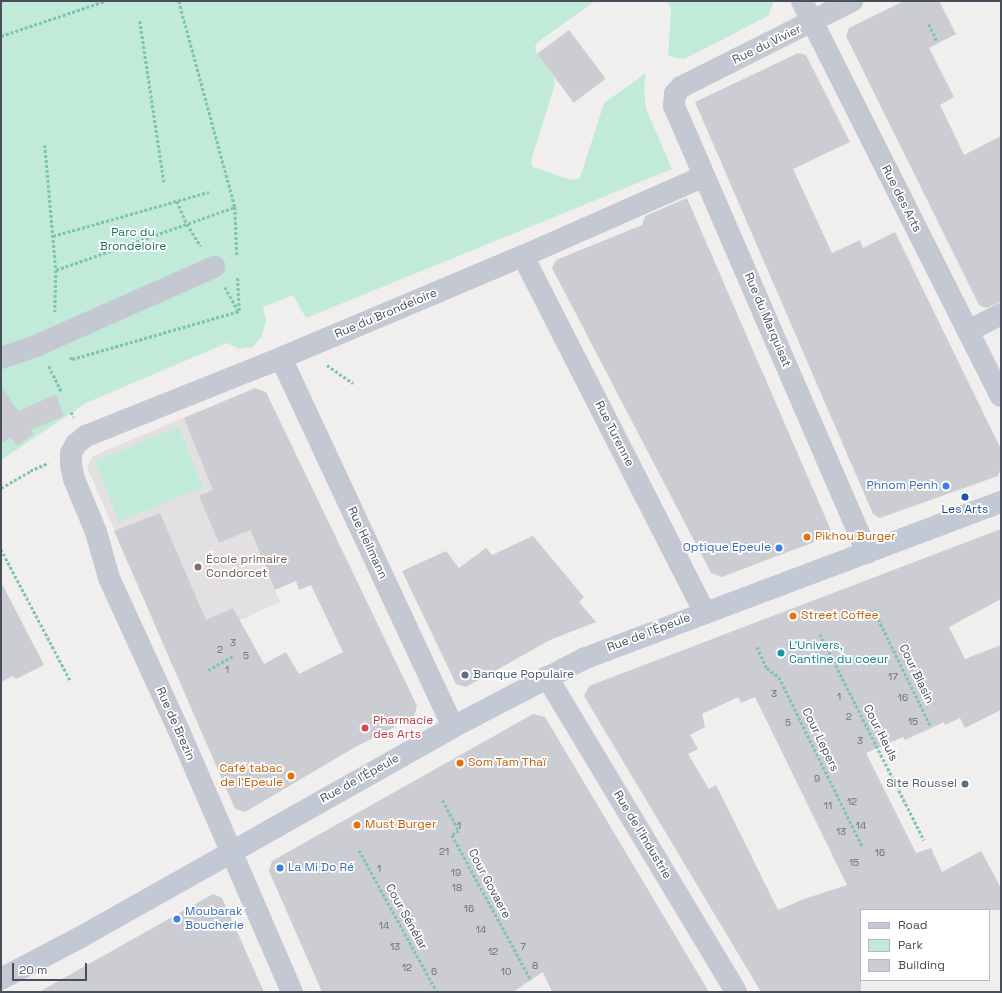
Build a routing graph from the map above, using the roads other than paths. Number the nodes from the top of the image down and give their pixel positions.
1 (802, 1) edge
2 (852, 1) edge
3 (813, 22) junction
4 (681, 87) joint
5 (704, 176) junction
6 (523, 256) junction
7 (214, 267) dead end
8 (1001, 314) edge
9 (968, 332) junction
10 (1, 358) edge
11 (281, 358) junction
12 (1001, 396) edge
13 (71, 453) joint
14 (1001, 502) edge
15 (867, 553) junction
16 (705, 613) junction
17 (547, 678) junction
18 (453, 727) junction
19 (230, 852) junction
20 (1, 979) edge
21 (292, 992) edge
22 (736, 992) edge

1 - 3 street, Rue des Arts
2 - 3 street, Rue du Vivier
3 - 4 street, Rue du Vivier
3 - 9 street, Rue des Arts
4 - 5 street, Rue du Marquisat
5 - 6 street, Rue du Brondeloire
5 - 15 street, Rue du Marquisat
6 - 11 street, Rue du Brondeloire
6 - 16 street, Rue Turenne
7 - 10 street
8 - 9 street
9 - 12 street, Rue des Arts
11 - 13 street, Rue du Brondeloire
11 - 18 street, Rue Heilmann
13 - 19 street, Rue de Brezin
14 - 15 street, Rue de l'Épeule
15 - 16 street, Rue de l'Épeule
16 - 17 street, Rue de l'Épeule
17 - 18 street, Rue de l'Épeule
17 - 22 street, Rue de l'Industrie
18 - 19 street, Rue de l'Épeule
19 - 20 street, Rue de l'Épeule
19 - 21 street, Rue de Brezin

